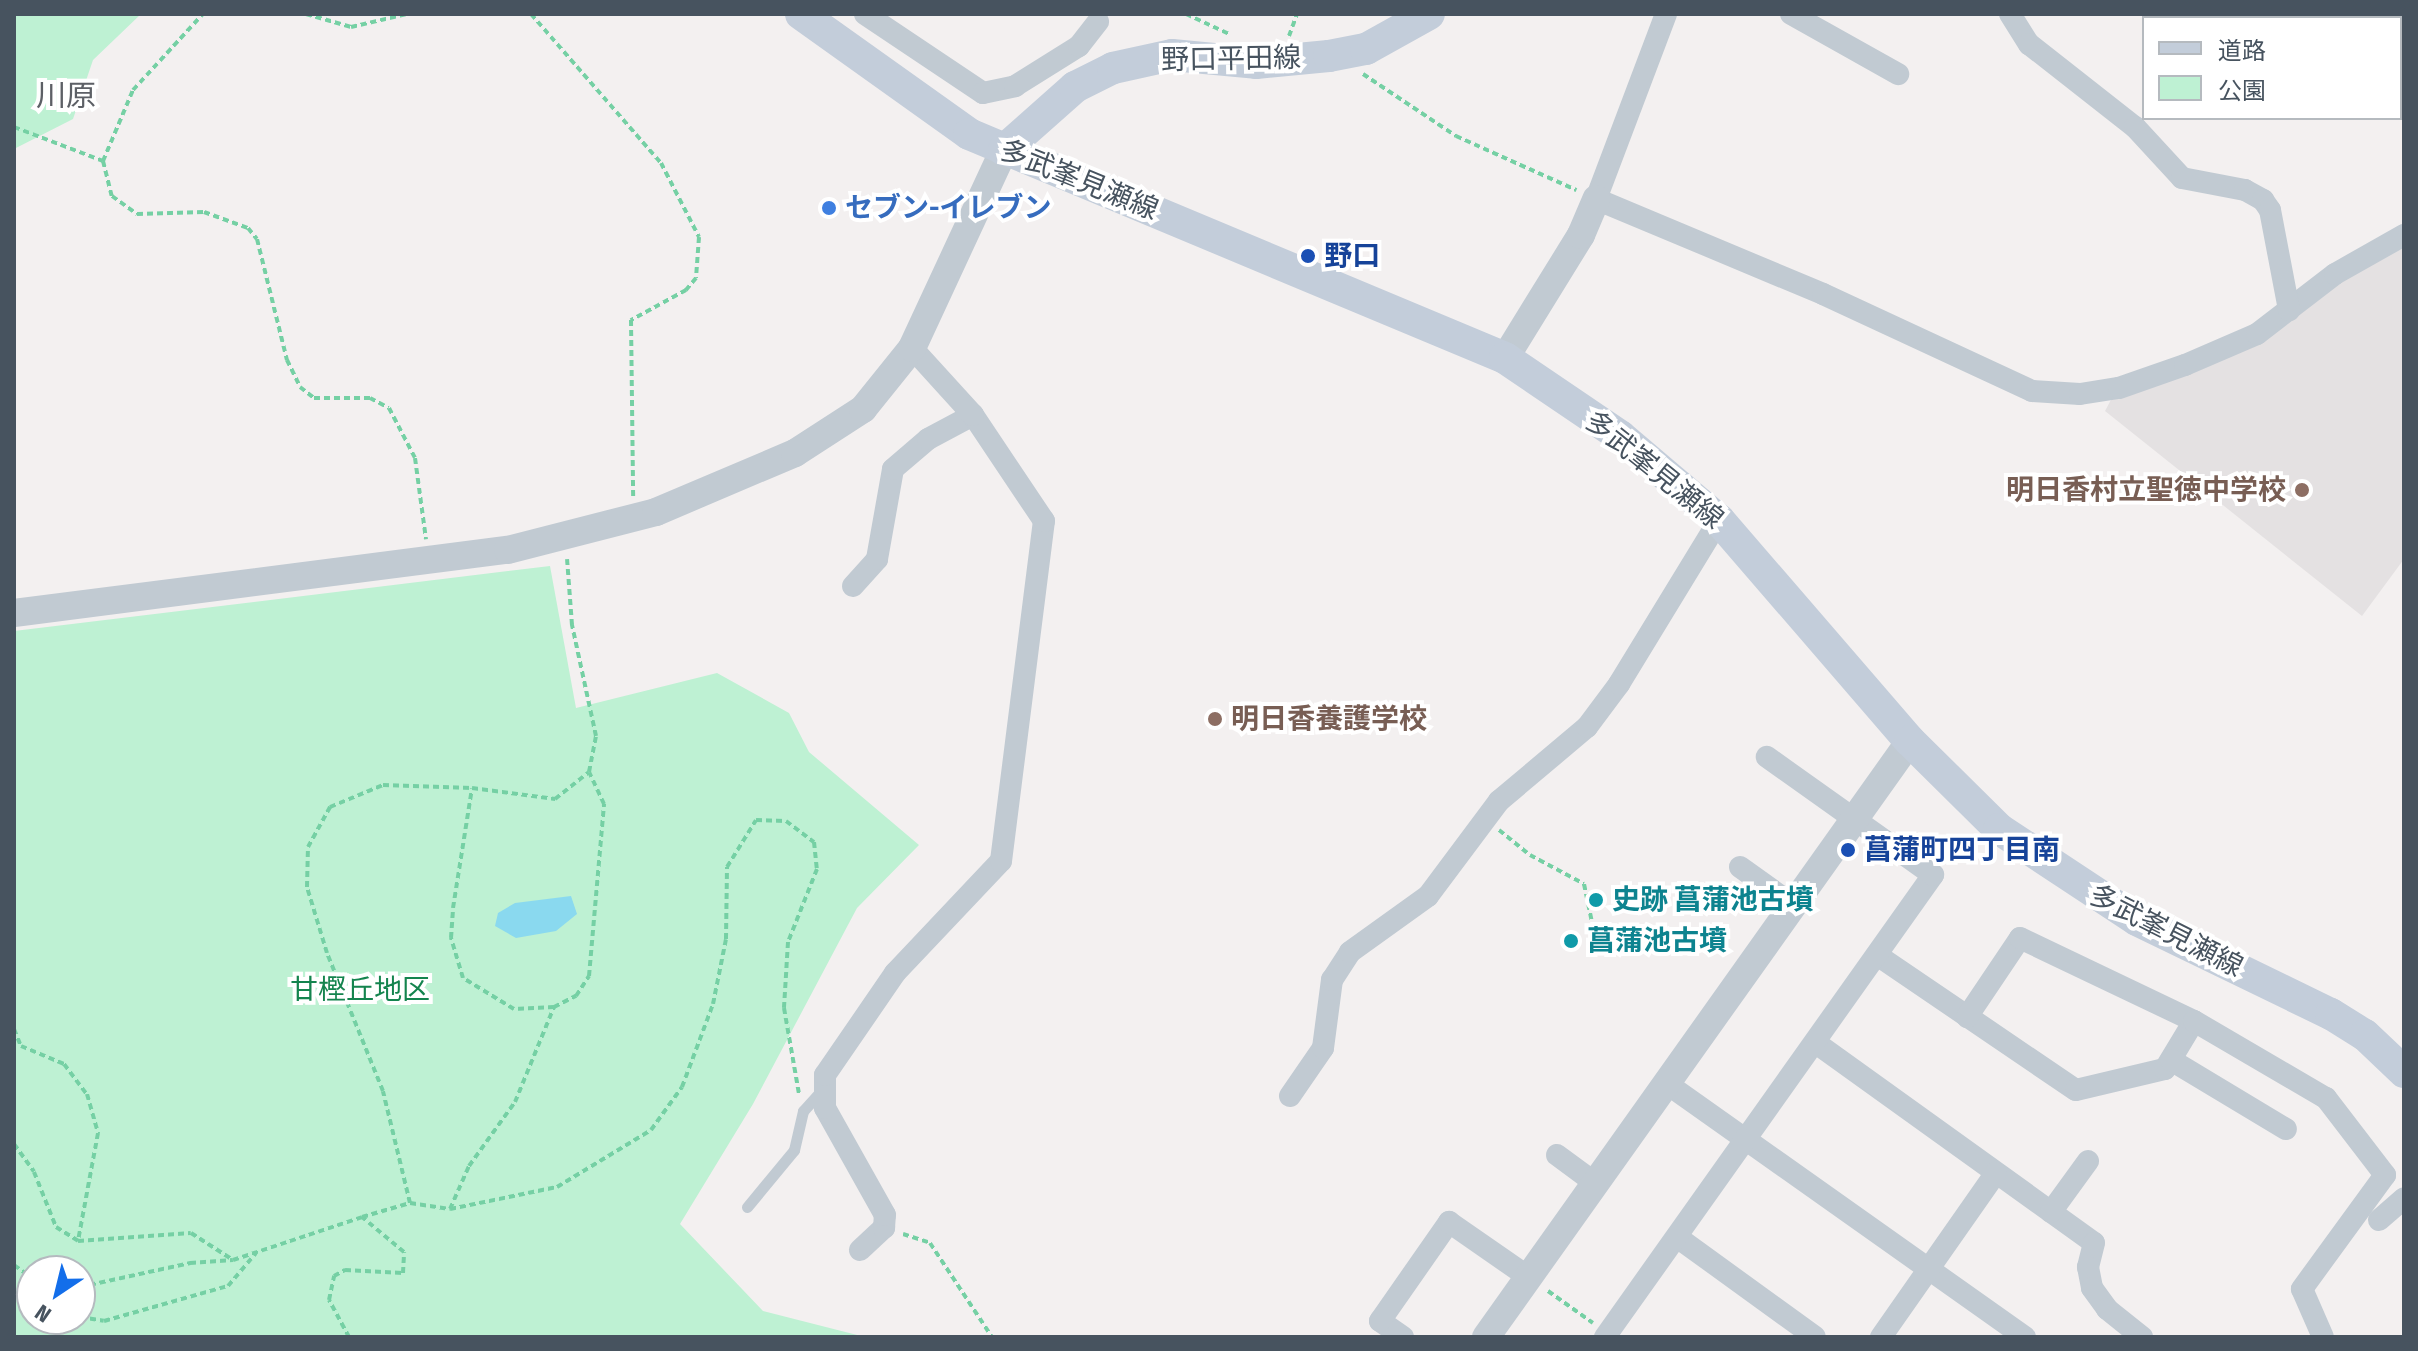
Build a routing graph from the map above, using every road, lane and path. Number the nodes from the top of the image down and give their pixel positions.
1 (203, 14) edge
2 (265, 14) edge
3 (407, 14) edge
4 (531, 14) edge
5 (865, 14) edge
6 (1186, 14) edge
7 (1297, 14) edge
8 (1429, 14) edge
9 (1666, 14) edge
10 (1791, 14) edge
11 (2010, 14) edge
12 (819, 19) edge
13 (1098, 22) dead end
14 (1236, 37) dead end
15 (1285, 46) dead end
16 (1362, 73) dead end
17 (1898, 74) dead end
18 (14, 127) edge
19 (1004, 150) junction
20 (103, 161) junction
21 (1596, 199) junction
22 (2404, 235) edge
23 (2289, 310) junction
24 (912, 348) junction
25 (1505, 358) junction
26 (973, 415) junction
27 (637, 518) junction
28 (1719, 520) junction
29 (566, 537) junction
30 (434, 561) junction
31 (853, 586) dead end
32 (14, 613) edge
33 (1910, 741) junction
34 (1767, 757) dead end
35 (589, 772) junction
36 (472, 788) junction
37 (1854, 818) junction
38 (1496, 828) dead end
39 (1740, 867) dead end
40 (1793, 905) junction
41 (1593, 927) dead end
42 (1877, 955) junction
43 (554, 1007) junction
44 (1967, 1017) junction
45 (2194, 1021) junction
46 (14, 1029) edge
47 (1816, 1043) junction
48 (2171, 1060) junction
49 (2404, 1072) edge
50 (1666, 1083) junction
51 (825, 1086) junction
52 (1290, 1096) dead end
53 (803, 1111) junction
54 (2286, 1129) dead end
55 (1747, 1140) junction
56 (14, 1144) edge
57 (1557, 1155) dead end
58 (2088, 1161) dead end
59 (1996, 1173) junction
60 (1595, 1183) junction
61 (2404, 1198) edge
62 (410, 1203) junction
63 (747, 1207) dead end
64 (450, 1209) junction
65 (2051, 1212) junction
66 (362, 1217) junction
67 (2379, 1220) dead end
68 (884, 1228) junction
69 (1677, 1237) junction
70 (78, 1241) junction
71 (860, 1250) dead end
72 (258, 1252) junction
73 (233, 1260) junction
74 (1929, 1269) junction
75 (1528, 1277) junction
76 (96, 1284) edge
77 (96, 1320) edge
78 (2001, 1330) edge
79 (1608, 1336) edge
80 (349, 1337) edge
81 (992, 1337) edge
82 (1403, 1337) edge
83 (1486, 1337) edge
84 (1815, 1337) edge
85 (1881, 1337) edge
86 (2025, 1337) edge
87 (2142, 1337) edge
88 (2323, 1337) edge

1 - 20 path
2 - 3 path
4 - 27 path
5 - 13 street
6 - 14 path
7 - 15 path
8 - 19 main road, 野口平田線
9 - 21 street
10 - 17 street
11 - 23 street
12 - 19 main road, 多武峯見瀬線
16 - 21 path
18 - 20 path
19 - 24 street
19 - 25 main road, 多武峯見瀬線
20 - 30 path
21 - 23 street
21 - 25 street
22 - 23 street
24 - 26 street
24 - 27 street
25 - 28 main road, 多武峯見瀬線
26 - 31 street
26 - 51 street
27 - 29 street
28 - 33 main road, 多武峯見瀬線
28 - 52 street
29 - 30 street
29 - 35 path
30 - 32 street
33 - 37 street
33 - 49 main road, 多武峯見瀬線
34 - 37 street
35 - 36 path
35 - 43 path
36 - 43 path
36 - 62 path
37 - 40 street
37 - 42 street
38 - 41 path
39 - 40 street
40 - 50 street
42 - 44 street
42 - 47 street
43 - 64 path
44 - 45 street
44 - 48 street
45 - 48 street
45 - 88 street
46 - 70 path
47 - 55 street
47 - 59 street
48 - 54 street
50 - 55 street
50 - 60 street
51 - 53 lane
51 - 68 street
53 - 63 lane
53 - 64 path
55 - 69 street
55 - 74 street
56 - 70 path
57 - 60 street
58 - 65 street
59 - 65 street
59 - 74 street
60 - 75 street
61 - 67 street
62 - 64 path
62 - 66 path
65 - 87 street
66 - 72 path
66 - 80 path
68 - 71 street
68 - 81 path
69 - 79 street
69 - 84 street
70 - 73 path
72 - 73 path
72 - 77 path
73 - 76 path
74 - 78 street
74 - 85 street
75 - 79 path
75 - 82 street
75 - 83 street
78 - 86 street

